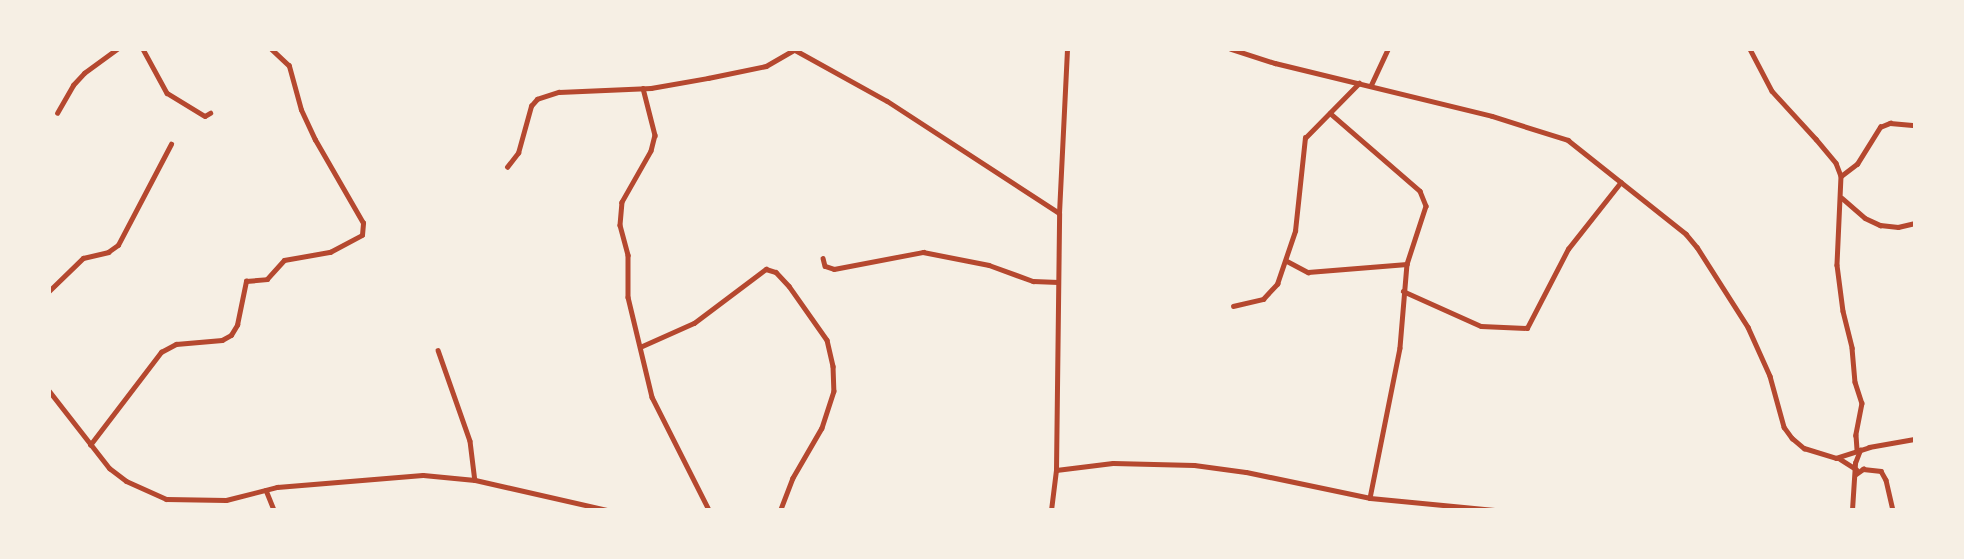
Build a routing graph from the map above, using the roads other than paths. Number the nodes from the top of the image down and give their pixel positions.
1 (117, 49) edge
2 (143, 49) edge
3 (271, 49) edge
4 (793, 49) edge
5 (1067, 49) edge
6 (1231, 49) edge
7 (1388, 49) edge
8 (1750, 49) edge
9 (1360, 82) junction
10 (1371, 85) junction
11 (643, 88) junction
12 (57, 113) dead end
13 (211, 113) dead end
14 (1330, 113) junction
15 (1915, 125) edge
16 (171, 144) dead end
17 (507, 167) dead end
18 (1841, 176) junction
19 (1621, 182) junction
20 (1841, 198) junction
21 (1059, 213) junction
22 (1915, 223) edge
23 (823, 258) dead end
24 (1287, 261) junction
25 (1407, 264) junction
26 (1058, 282) junction
27 (49, 290) edge
28 (1403, 292) junction
29 (1233, 306) dead end
30 (640, 347) junction
31 (438, 350) dead end
32 (49, 391) edge
33 (1915, 439) edge
34 (90, 445) junction
35 (1858, 450) junction
36 (1836, 457) junction
37 (1056, 470) junction
38 (1856, 471) junction
39 (475, 480) junction
40 (266, 490) junction
41 (1370, 498) junction
42 (274, 510) edge
43 (607, 510) edge
44 (709, 510) edge
45 (781, 510) edge
46 (1051, 510) edge
47 (1494, 510) edge
48 (1852, 510) edge
49 (1893, 510) edge

1 - 12 street
2 - 13 street
3 - 34 street
4 - 11 street
4 - 21 main road
5 - 21 main road
6 - 9 street
7 - 10 street
8 - 18 street
9 - 10 street
9 - 14 street
10 - 19 street
11 - 17 street
11 - 30 street
14 - 24 street
14 - 25 street
15 - 18 street
16 - 27 street
18 - 20 street
19 - 28 street
19 - 36 street
20 - 22 street
20 - 35 street
21 - 26 main road
23 - 26 street
24 - 25 street
24 - 29 street
25 - 28 street
26 - 37 main road
28 - 41 street
30 - 44 street
30 - 45 street
31 - 39 street
32 - 34 main road
33 - 35 street
34 - 40 main road
35 - 36 street
35 - 38 street
36 - 38 street
37 - 41 main road
37 - 46 main road
38 - 48 street
38 - 49 street
39 - 40 main road
39 - 43 main road
40 - 42 street
41 - 47 main road

